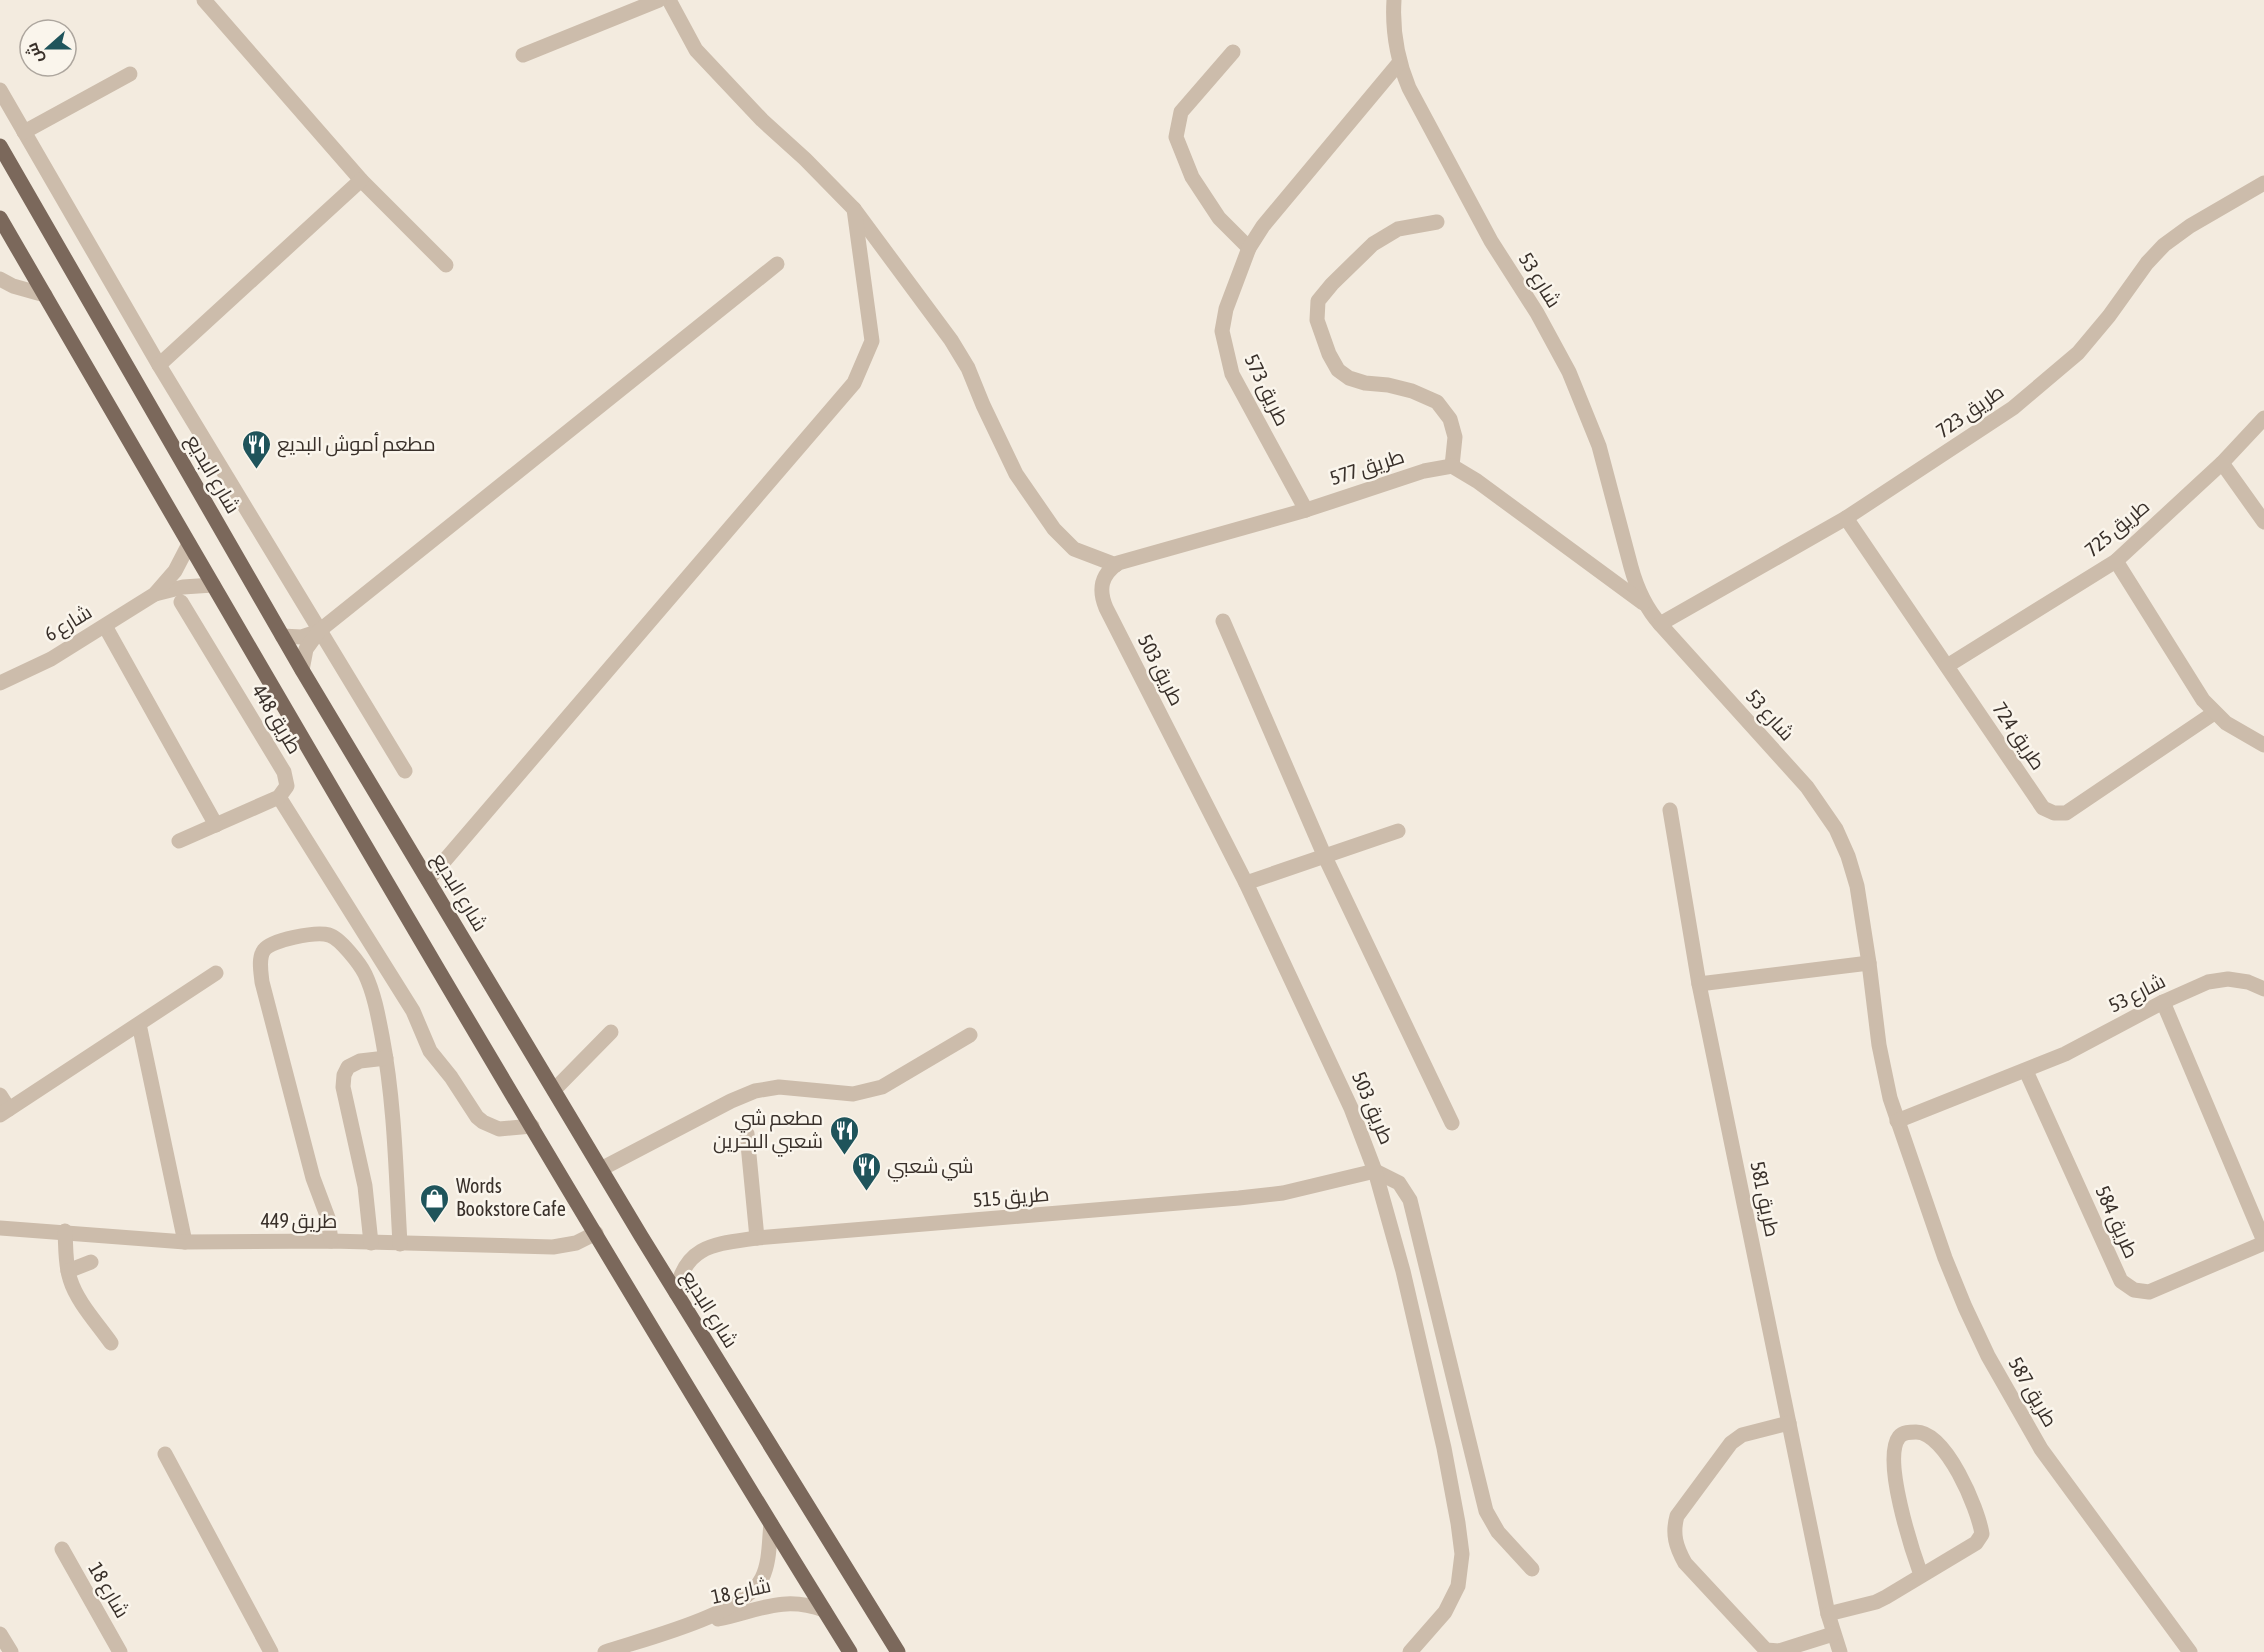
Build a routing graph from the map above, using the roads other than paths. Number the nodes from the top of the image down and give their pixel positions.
1 (204, 0) edge
2 (659, 0) edge
3 (669, 0) edge
4 (1394, 0) edge
5 (1233, 52) dead end
6 (523, 55) dead end
7 (1399, 63) junction
8 (130, 74) dead end
9 (0, 90) edge
10 (24, 132) junction
11 (0, 146) edge
12 (361, 180) junction
13 (2264, 183) edge
14 (854, 209) junction
15 (0, 218) edge
16 (1437, 222) dead end
17 (1249, 248) junction
18 (777, 264) dead end
19 (446, 265) dead end
20 (0, 279) edge
21 (45, 295) junction
22 (159, 364) junction
23 (2264, 418) edge
24 (2222, 463) junction
25 (1452, 466) junction
26 (1306, 510) junction
27 (1846, 518) junction
28 (2264, 522) edge
29 (189, 544) junction
30 (2116, 561) junction
31 (1116, 565) junction
32 (213, 585) junction
33 (155, 594) junction
34 (181, 602) dead end
35 (1645, 604) junction
36 (1223, 621) dead end
37 (1660, 624) junction
38 (105, 626) junction
39 (319, 631) junction
40 (282, 636) junction
41 (1947, 666) junction
42 (302, 670) junction
43 (0, 682) edge
44 (2214, 713) junction
45 (2264, 745) edge
46 (405, 771) dead end
47 (279, 798) junction
48 (1670, 810) dead end
49 (216, 825) junction
50 (1398, 831) dead end
51 (179, 841) dead end
52 (1325, 857) junction
53 (428, 879) junction
54 (1246, 883) junction
55 (1869, 963) junction
56 (216, 973) dead end
57 (1699, 984) junction
58 (2264, 989) edge
59 (2163, 1002) junction
60 (139, 1024) junction
61 (611, 1032) dead end
62 (970, 1035) dead end
63 (386, 1058) junction
64 (2026, 1071) junction
65 (554, 1090) junction
66 (0, 1095) edge
67 (5, 1112) edge
68 (1897, 1121) junction
69 (1452, 1123) dead end
70 (532, 1126) junction
71 (747, 1134) dead end
72 (601, 1169) junction
73 (1375, 1171) junction
74 (0, 1227) edge
75 (65, 1231) junction
76 (596, 1233) junction
77 (758, 1239) junction
78 (330, 1241) junction
79 (185, 1242) junction
80 (2264, 1242) edge
81 (371, 1243) junction
82 (400, 1244) junction
83 (91, 1262) dead end
84 (68, 1270) junction
85 (676, 1293) junction
86 (111, 1343) dead end
87 (1789, 1423) junction
88 (165, 1454) dead end
89 (771, 1524) junction
90 (62, 1549) dead end
91 (1532, 1569) dead end
92 (1921, 1575) junction
93 (824, 1610) junction
94 (1828, 1614) junction
95 (703, 1620) junction
96 (0, 1634) edge
97 (1833, 1634) junction
98 (11, 1652) edge
99 (120, 1652) edge
100 (271, 1652) edge
101 (605, 1652) edge
102 (850, 1652) edge
103 (898, 1652) edge
104 (1410, 1652) edge
105 (1840, 1652) edge
106 (2190, 1652) edge

1 - 12 street
2 - 6 street
3 - 14 street
4 - 7 street, شارع 53
5 - 17 street
7 - 17 street, طريق 573
7 - 35 street, شارع 53
8 - 10 street
9 - 10 street
10 - 22 street
11 - 40 main road, شارع البديع
12 - 19 street
12 - 22 street
13 - 27 street, طريق 723
14 - 31 street
14 - 53 street
15 - 21 main road
16 - 25 street
17 - 26 street, طريق 573
18 - 39 street
20 - 21 street
21 - 29 main road
22 - 39 street
23 - 24 street, طريق 725
24 - 28 street
24 - 30 street, طريق 725
25 - 26 street, طريق 577
25 - 35 street
26 - 31 street, طريق 577
27 - 37 street, طريق 723
27 - 41 street, طريق 724
29 - 32 main road
29 - 33 street, شارع 6
30 - 41 street, طريق 725
30 - 44 street
31 - 54 street, طريق 503
32 - 33 street, شارع 6
32 - 70 main road
33 - 38 street, شارع 6
34 - 47 street, طريق 448
35 - 37 street, شارع 53
36 - 52 street
37 - 55 street, شارع 53
38 - 43 street, شارع 6
38 - 49 street
39 - 40 street
39 - 42 street
39 - 46 street
40 - 42 main road, شارع البديع
41 - 44 street, طريق 724
42 - 53 main road, شارع البديع
44 - 45 street
47 - 49 street
47 - 70 street
48 - 57 street, طريق 581
49 - 51 street
50 - 52 street
52 - 54 street
52 - 69 street
53 - 65 main road, شارع البديع
54 - 73 street, طريق 503
55 - 57 street
55 - 68 street, شارع 53
56 - 60 street
57 - 87 street, طريق 581
58 - 59 street, شارع 53
59 - 64 street, شارع 53
59 - 80 street, طريق 584
60 - 67 street
60 - 79 street
61 - 65 street
62 - 72 street
63 - 78 street
63 - 81 street
63 - 82 street
64 - 68 street, شارع 53
64 - 80 street, طريق 584
65 - 72 main road, شارع البديع
66 - 67 street
68 - 106 street, طريق 587
70 - 76 main road
71 - 77 street
72 - 85 main road, شارع البديع
73 - 77 street, طريق 515
73 - 91 street
73 - 104 street, طريق 503
74 - 75 street, طريق 449
75 - 79 street, طريق 449
75 - 84 street
76 - 82 street, طريق 449
76 - 89 main road
77 - 85 street, طريق 515
78 - 79 street, طريق 449
78 - 81 street, طريق 449
81 - 82 street, طريق 449
83 - 84 street
84 - 86 street
85 - 103 main road, شارع البديع
87 - 94 street, طريق 581
87 - 97 street
88 - 100 street
89 - 93 main road
89 - 95 street, شارع 18
90 - 99 street, شارع 18
92 - 92 street
92 - 94 street
93 - 95 street, شارع 18
93 - 102 main road
94 - 97 street, طريق 581
95 - 101 street, شارع 18
96 - 98 street
97 - 105 street, طريق 581

